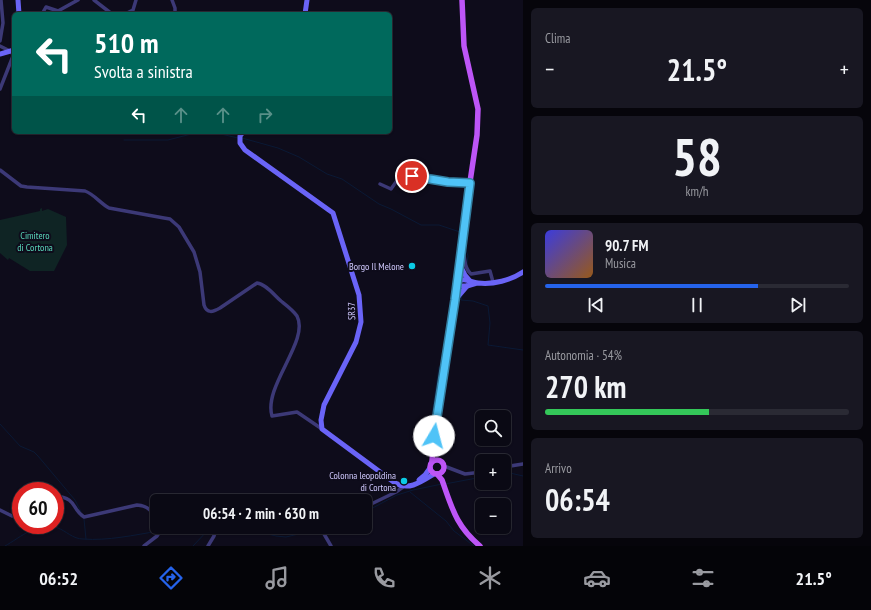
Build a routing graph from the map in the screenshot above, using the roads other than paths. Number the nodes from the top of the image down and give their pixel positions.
1 (1, 0) edge
2 (18, 0) edge
3 (78, 0) edge
4 (94, 0) edge
5 (136, 0) edge
6 (172, 0) edge
7 (307, 0) edge
8 (462, 0) edge
9 (1, 10) edge
10 (19, 12) edge
11 (43, 12) edge
12 (109, 12) edge
13 (128, 12) edge
14 (175, 12) edge
15 (305, 12) edge
16 (1, 23) edge
17 (0, 41) edge
18 (0, 46) edge
19 (12, 51) edge
20 (12, 51) edge
21 (0, 54) edge
22 (12, 59) edge
23 (0, 89) edge
24 (242, 134) edge
25 (0, 170) edge
26 (470, 183) junction
27 (380, 184) dead end
28 (460, 249) junction
29 (458, 262) junction
30 (523, 272) edge
31 (470, 280) junction
32 (457, 282) junction
33 (493, 282) junction
34 (477, 283) junction
35 (467, 286) junction
36 (455, 300) junction
37 (322, 429) junction
38 (434, 452) junction
39 (432, 461) junction
40 (523, 464) edge
41 (511, 466) edge
42 (430, 468) junction
43 (439, 469) junction
44 (475, 473) edge
45 (405, 487) junction
46 (64, 497) edge
47 (372, 504) edge
48 (0, 510) edge
49 (150, 510) edge
50 (12, 516) edge
51 (158, 534) edge
52 (215, 534) edge
53 (324, 534) edge
54 (144, 546) edge
55 (208, 546) edge
56 (331, 546) edge
57 (480, 546) edge

1 - 9 street
2 - 10 street
3 - 11 street
4 - 12 street
5 - 13 street
6 - 14 street
7 - 15 street
8 - 26 main road
9 - 16 street
16 - 17 street
18 - 19 street
20 - 21 street
22 - 23 street
24 - 37 street, SR37
25 - 37 street
26 - 27 street
26 - 28 main road
28 - 29 main road
28 - 33 street
29 - 31 street
29 - 32 main road
30 - 33 street
31 - 32 street
31 - 34 street
32 - 35 street
32 - 36 main road
33 - 34 street
34 - 35 street
35 - 36 street
36 - 38 main road
37 - 45 street
38 - 39 main road
38 - 43 main road
39 - 42 main road
39 - 43 main road
40 - 41 street
42 - 43 main road
42 - 45 street
43 - 44 street
43 - 45 street
43 - 57 main road
45 - 47 street
46 - 49 street
48 - 50 street
51 - 54 street
52 - 55 street
53 - 56 street

